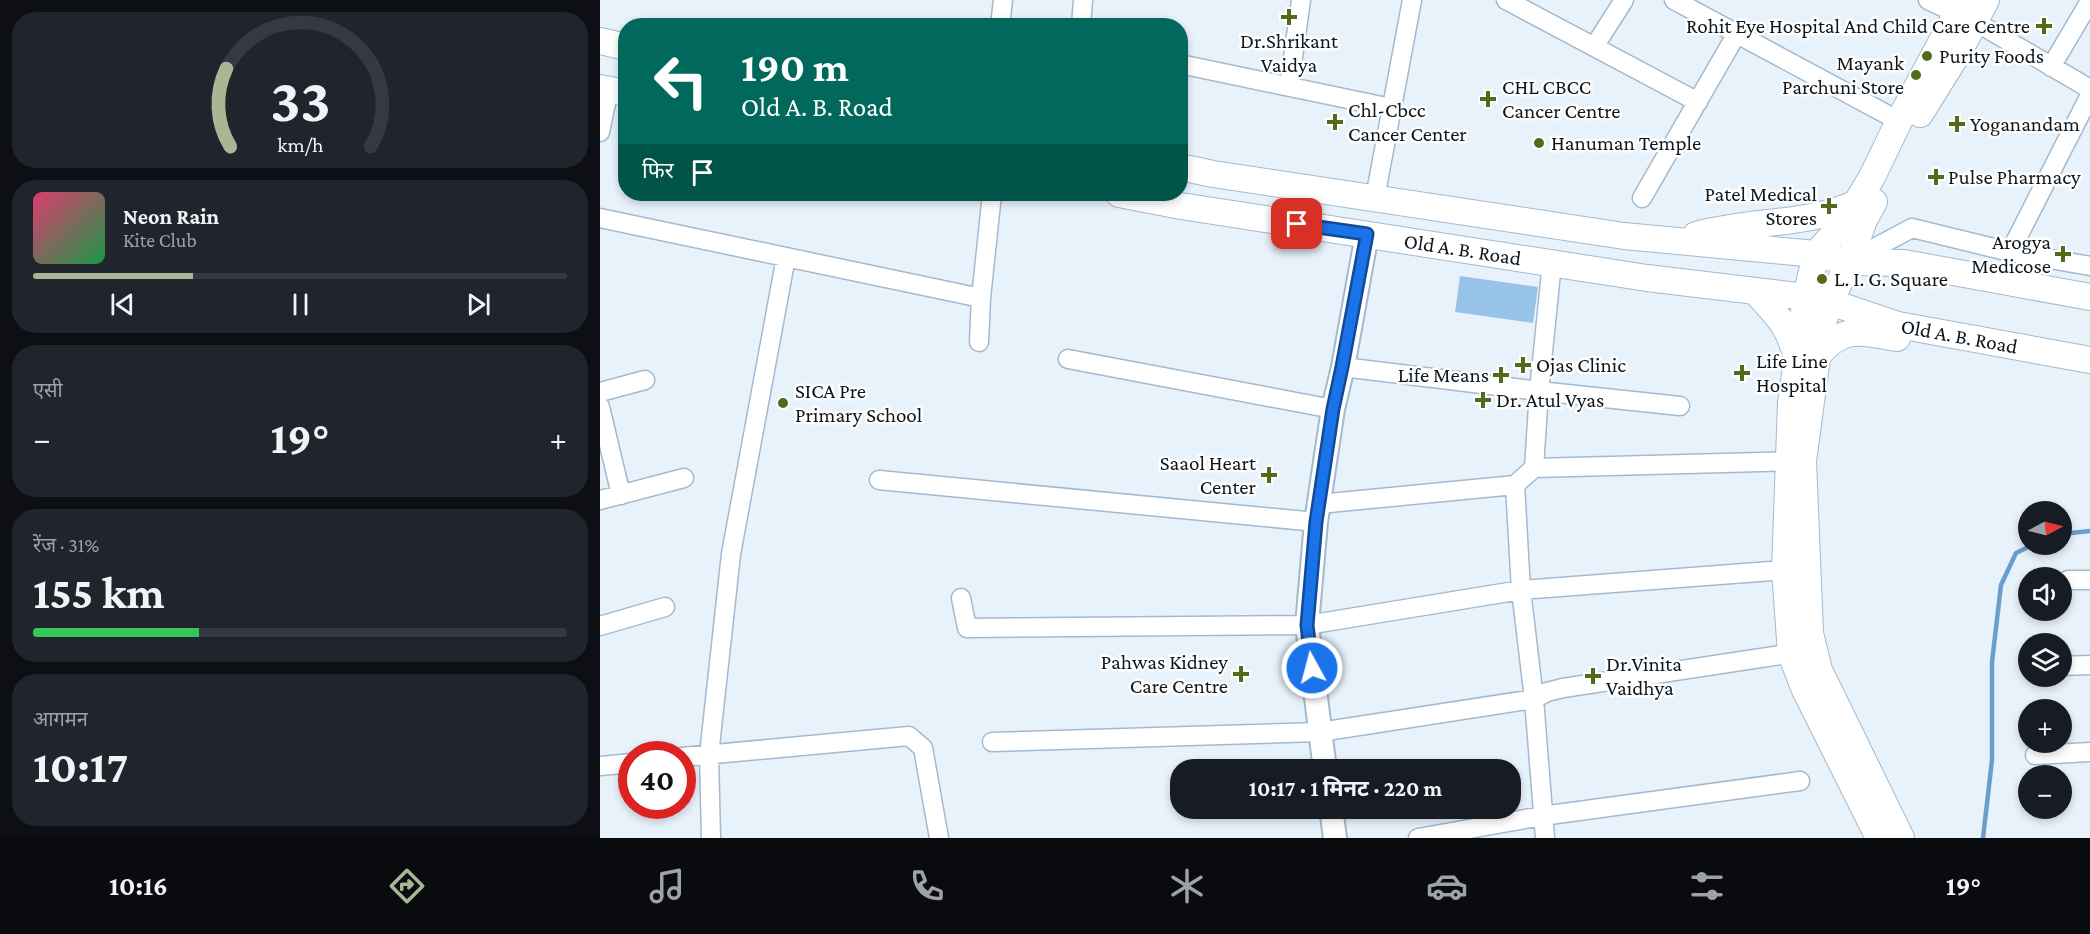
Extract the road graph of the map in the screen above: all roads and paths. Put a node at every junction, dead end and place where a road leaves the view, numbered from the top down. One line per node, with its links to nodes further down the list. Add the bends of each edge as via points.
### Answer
1 (1004, 0): 11 (street)
2 (1083, 0): 12 (street)
3 (1301, 0): 19 (street)
4 (1412, 0): 24 (street)
5 (1506, 0): 16 (street)
6 (1624, 0): 16 (street)
7 (1674, 0): 13 (street)
8 (1928, 0): 10 (street)
9 (2090, 1): 18 (street)
10 (1970, 9): 18 (street); 25 (main road); 39 (main road, via 1961,48 1912,127 1864,220)
11 (1001, 18)
12 (1082, 18)
13 (1736, 35): 23 (street); 25 (street)
14 (600, 41): 15 (main road)
15 (618, 45)
16 (1594, 47): 23 (street)
17 (1188, 66): 19 (street)
18 (2051, 67): 20 (street)
19 (1289, 86): 24 (street)
20 (2090, 88)
21 (611, 90): 26 (street)
22 (2090, 95): 36 (street)
23 (1698, 102): 29 (street)
24 (1391, 108): 28 (street)
25 (1899, 121): 32 (main road)
26 (600, 132)
27 (1188, 169): 28 (main road, Old A. B. Road)
28 (1375, 198): 35 (main road, Old A. B. Road)
29 (1642, 198)
30 (991, 201): 45 (street)
31 (1155, 201): 34 (main road, Old A. B. Road)
32 (1857, 202): 35 (main road, via 1816,217 1717,229); 37 (main road)
33 (600, 218): 38 (street)
34 (1367, 234): 40 (main road, Old A. B. Road); 52 (street)
35 (1676, 241): 37 (main road, Old A. B. Road)
36 (2010, 252): 39 (street, via 1912,228); 41 (street)
37 (1816, 254): 39 (main road); 43 (main road)
38 (786, 257): 45 (street); 83 (street, via 731,554)
39 (1849, 262): 44 (main road, via 1904,263); 46 (main road)
40 (1552, 263): 42 (main road, Old A. B. Road); 55 (street)
41 (2090, 266)
42 (1755, 291): 43 (main road, Old A. B. Road); 49 (main road)
43 (1806, 297): 46 (main road); 49 (main road)
44 (2090, 297)
45 (981, 298): 48 (street)
46 (1830, 302): 47 (main road, Old A. B. Road); 49 (main road)
47 (1931, 338): 49 (main road, via 1850,332); 51 (main road, Old A. B. Road); 53 (street)
48 (978, 342)
49 (1807, 357): 60 (main road, via 1791,403)
50 (1068, 359): 59 (street)
51 (2090, 360)
52 (1342, 367): 55 (street); 59 (street)
53 (2090, 370)
54 (645, 380): 56 (street)
55 (1539, 391): 57 (street); 61 (street)
56 (600, 392)
57 (1680, 406)
58 (600, 407): 65 (street)
59 (1333, 409): 67 (street)
60 (1796, 461): 61 (street); 68 (main road); 76 (main road, via 1810,622)
61 (1534, 468): 64 (street)
62 (684, 478): 65 (street)
63 (879, 480): 67 (street)
64 (1515, 485): 67 (street); 71 (street)
65 (621, 495): 66 (street)
66 (600, 500)
67 (1317, 513): 74 (street)
68 (1785, 570): 71 (street); 76 (main road)
69 (2072, 580): 70 (street)
70 (2090, 580)
71 (1521, 590): 74 (street); 79 (street)
72 (961, 598): 74 (street, via 967,628)
73 (665, 607): 75 (street)
74 (1307, 625): 80 (street)
75 (600, 626)
76 (1803, 652): 79 (street, via 1563,688); 97 (main road, via 1805,690); 98 (main road, via 1820,670)
77 (2090, 665): 78 (street)
78 (2072, 666)
79 (1534, 699): 80 (street); 90 (street)
80 (1320, 732): 81 (street); 86 (street)
81 (992, 742)
82 (2090, 752): 84 (street)
83 (709, 755): 85 (street); 92 (street); 93 (street, via 909,736 923,748)
84 (2035, 755)
85 (696, 756)
86 (1324, 759)
87 (618, 764): 88 (street)
88 (600, 766)
89 (1800, 780): 90 (street)
90 (1542, 816): 95 (street); 96 (street)
91 (1332, 819): 94 (street)
92 (711, 838)
93 (939, 838)
94 (1335, 838)
95 (1418, 838)
96 (1545, 838)
97 (1879, 838)
98 (1901, 838)

